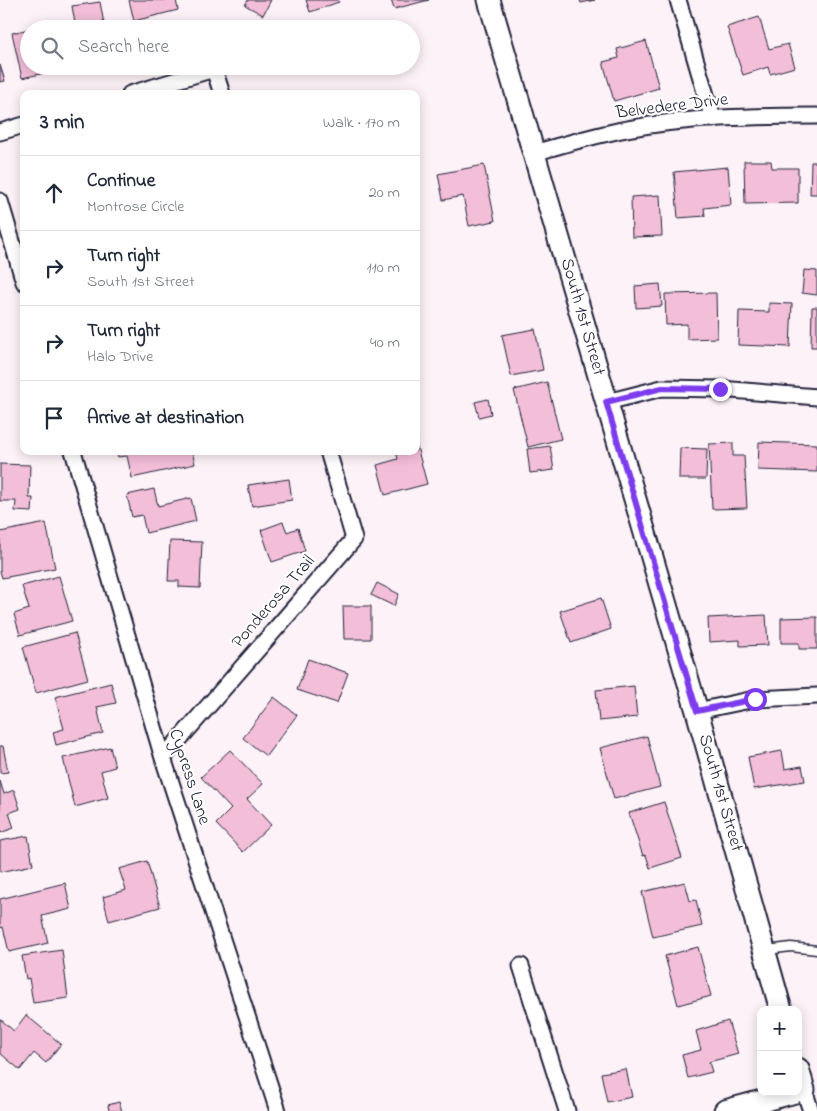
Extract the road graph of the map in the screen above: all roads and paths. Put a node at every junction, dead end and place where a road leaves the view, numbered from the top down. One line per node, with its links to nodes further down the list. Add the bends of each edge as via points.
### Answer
1 (489, 0): 11 (street, South 1st Street)
2 (678, 0): 8 (street)
3 (194, 75): 5 (street)
4 (216, 75): 6 (street)
5 (143, 90)
6 (221, 90)
7 (817, 116): 8 (street, Belvedere Drive)
8 (713, 119): 11 (street, Belvedere Drive, via 627,129)
9 (20, 126): 10 (street)
10 (0, 132)
11 (534, 154): 15 (street, South 1st Street)
12 (0, 201): 13 (street)
13 (20, 268)
14 (817, 397): 15 (street, via 662,388)
15 (606, 402): 19 (street, South 1st Street)
16 (74, 455): 20 (street, Cypress Lane)
17 (329, 455): 20 (street, Ponderosa Trail, via 354,539)
18 (817, 696): 19 (street, via 755,699)
19 (697, 711): 22 (street, South 1st Street)
20 (163, 758): 26 (street, Cypress Lane)
21 (817, 950): 22 (lane, via 791,947)
22 (764, 951): 24 (street, South 1st Street)
23 (521, 966): 27 (street)
24 (780, 1006)
25 (804, 1090): 28 (street); 29 (street)
26 (278, 1111)
27 (567, 1111)
28 (725, 1111)
29 (811, 1111)

